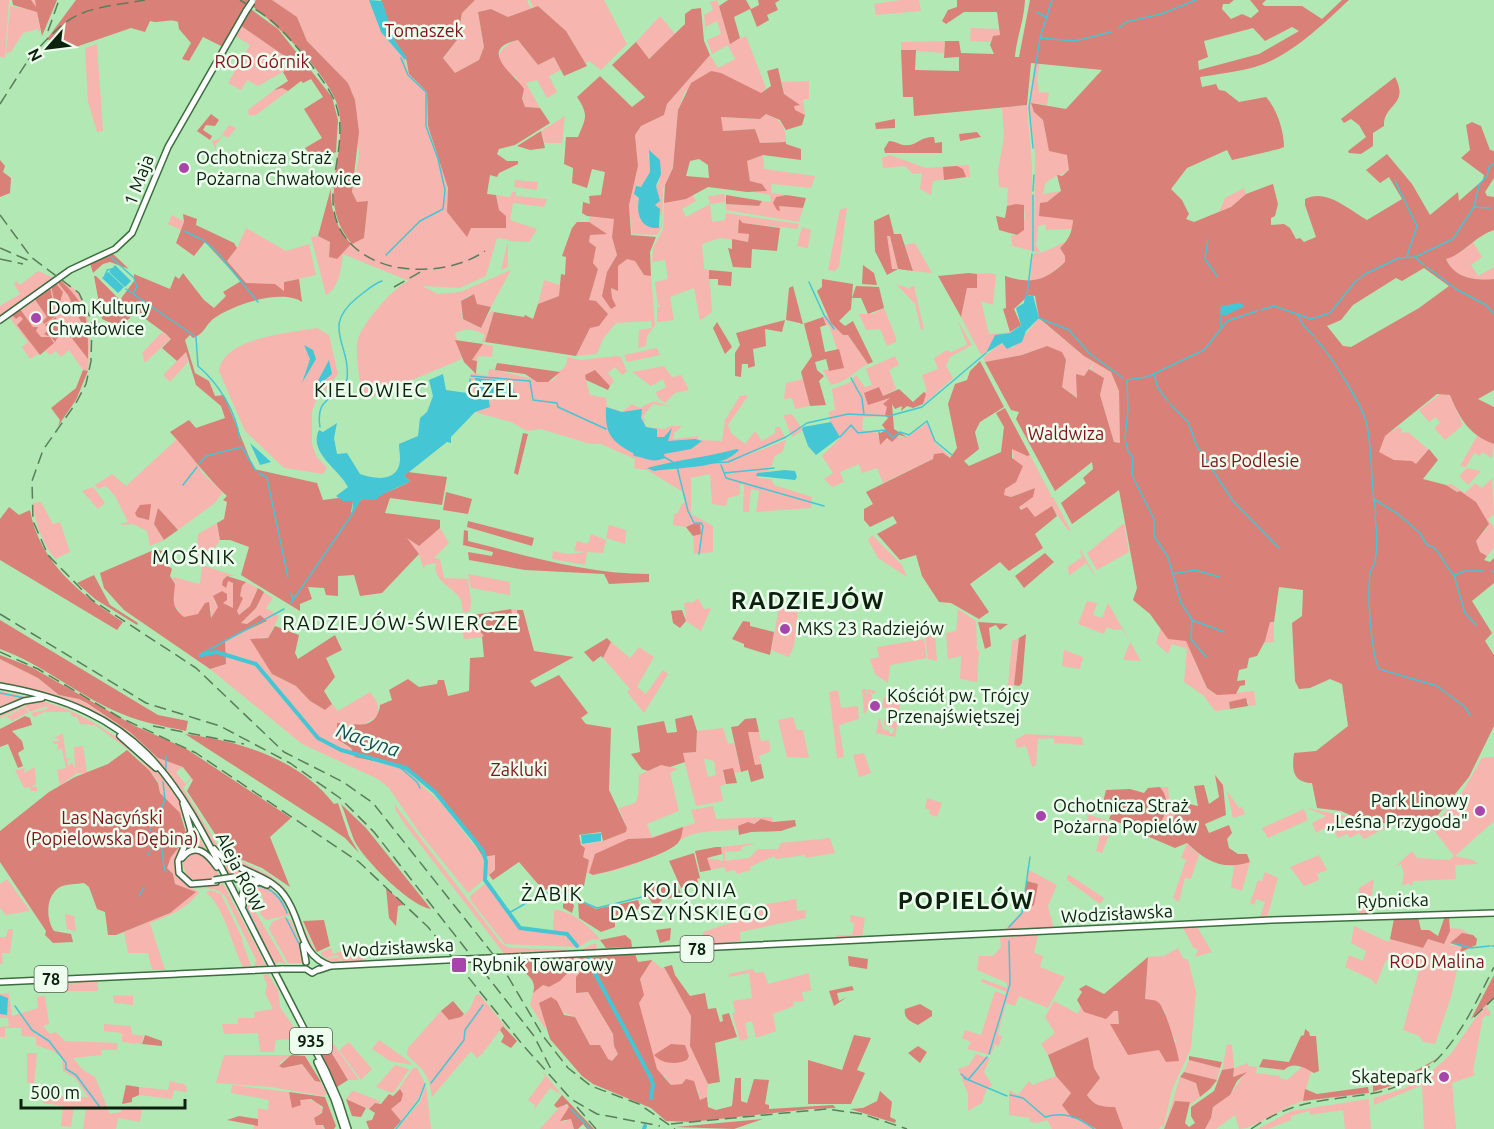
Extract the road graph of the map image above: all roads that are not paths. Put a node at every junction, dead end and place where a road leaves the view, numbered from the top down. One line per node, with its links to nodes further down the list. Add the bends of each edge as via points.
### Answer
1 (253, 1): 2 (main road, 1 Maja, bridge, via 169,145 132,233 115,249 70,270)
2 (0, 320)
3 (0, 688): 4 (main road, Aleja ROW / 935); 5 (main road, Aleja ROW / 935, via 37,693)
4 (42, 698): 5 (main road, Aleja ROW / 935); 6 (main road)
5 (72, 707): 7 (main road, Aleja ROW / 935, via 135,748); 8 (main road, Aleja ROW / 935, via 120,731 157,764 184,798)
6 (0, 711)
7 (183, 803): 9 (main road, Aleja ROW / 935); 11 (main road, via 191,831 178,861 179,873 191,884)
8 (206, 838): 10 (main road, via 227,861); 13 (main road, Aleja ROW / 935)
9 (217, 867): 11 (main road, via 200,850 190,851 181,860 180,868 187,879); 21 (main road, Aleja ROW / 935, via 325,1078)
10 (261, 880): 11 (main road, bridge); 13 (main road, via 244,891); 17 (main road, via 277,887 288,901); 18 (main road, via 286,903 307,957)
11 (215, 881)
12 (1494, 913): 14 (main road, Rybnicka / 78)
13 (245, 915): 21 (main road, Aleja ROW / 935, via 329,1078)
14 (1293, 920): 16 (main road, Wodzisławska / 78)
15 (600, 948): 16 (main road)
16 (606, 952): 19 (main road, Wodzisławska / 78, bridge)
17 (313, 959): 18 (main road, 78); 19 (main road, 78)
18 (306, 965): 19 (main road, 78, via 312,973); 20 (main road, 78, bridge)
19 (319, 967)
20 (0, 982)
21 (346, 1129)

